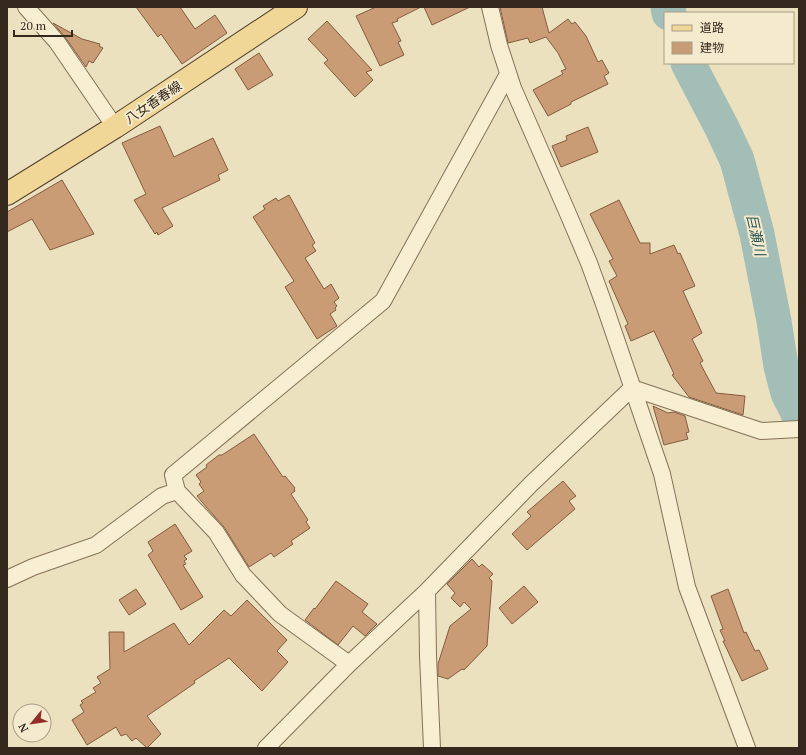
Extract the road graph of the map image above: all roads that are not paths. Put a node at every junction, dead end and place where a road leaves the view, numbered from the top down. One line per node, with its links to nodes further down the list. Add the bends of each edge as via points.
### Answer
1 (26, 7): 5 (street, via 57,42)
2 (296, 7): 5 (main road, 八女香春線)
3 (490, 7): 4 (street)
4 (508, 74): 7 (street, via 589,263); 9 (street, via 383,301 173,474)
5 (115, 127): 6 (main road, 八女香春線)
6 (7, 194)
7 (632, 388): 8 (street, via 761,431); 11 (street, via 530,484); 15 (street, via 662,474 687,587)
8 (799, 429)
9 (177, 491): 10 (street, via 162,496 96,545 32,567); 12 (street, via 216,532 243,574 280,614)
10 (7, 579)
11 (427, 591): 12 (street); 14 (street)
12 (350, 664): 13 (street)
13 (266, 748)
14 (432, 748)
15 (747, 748)

